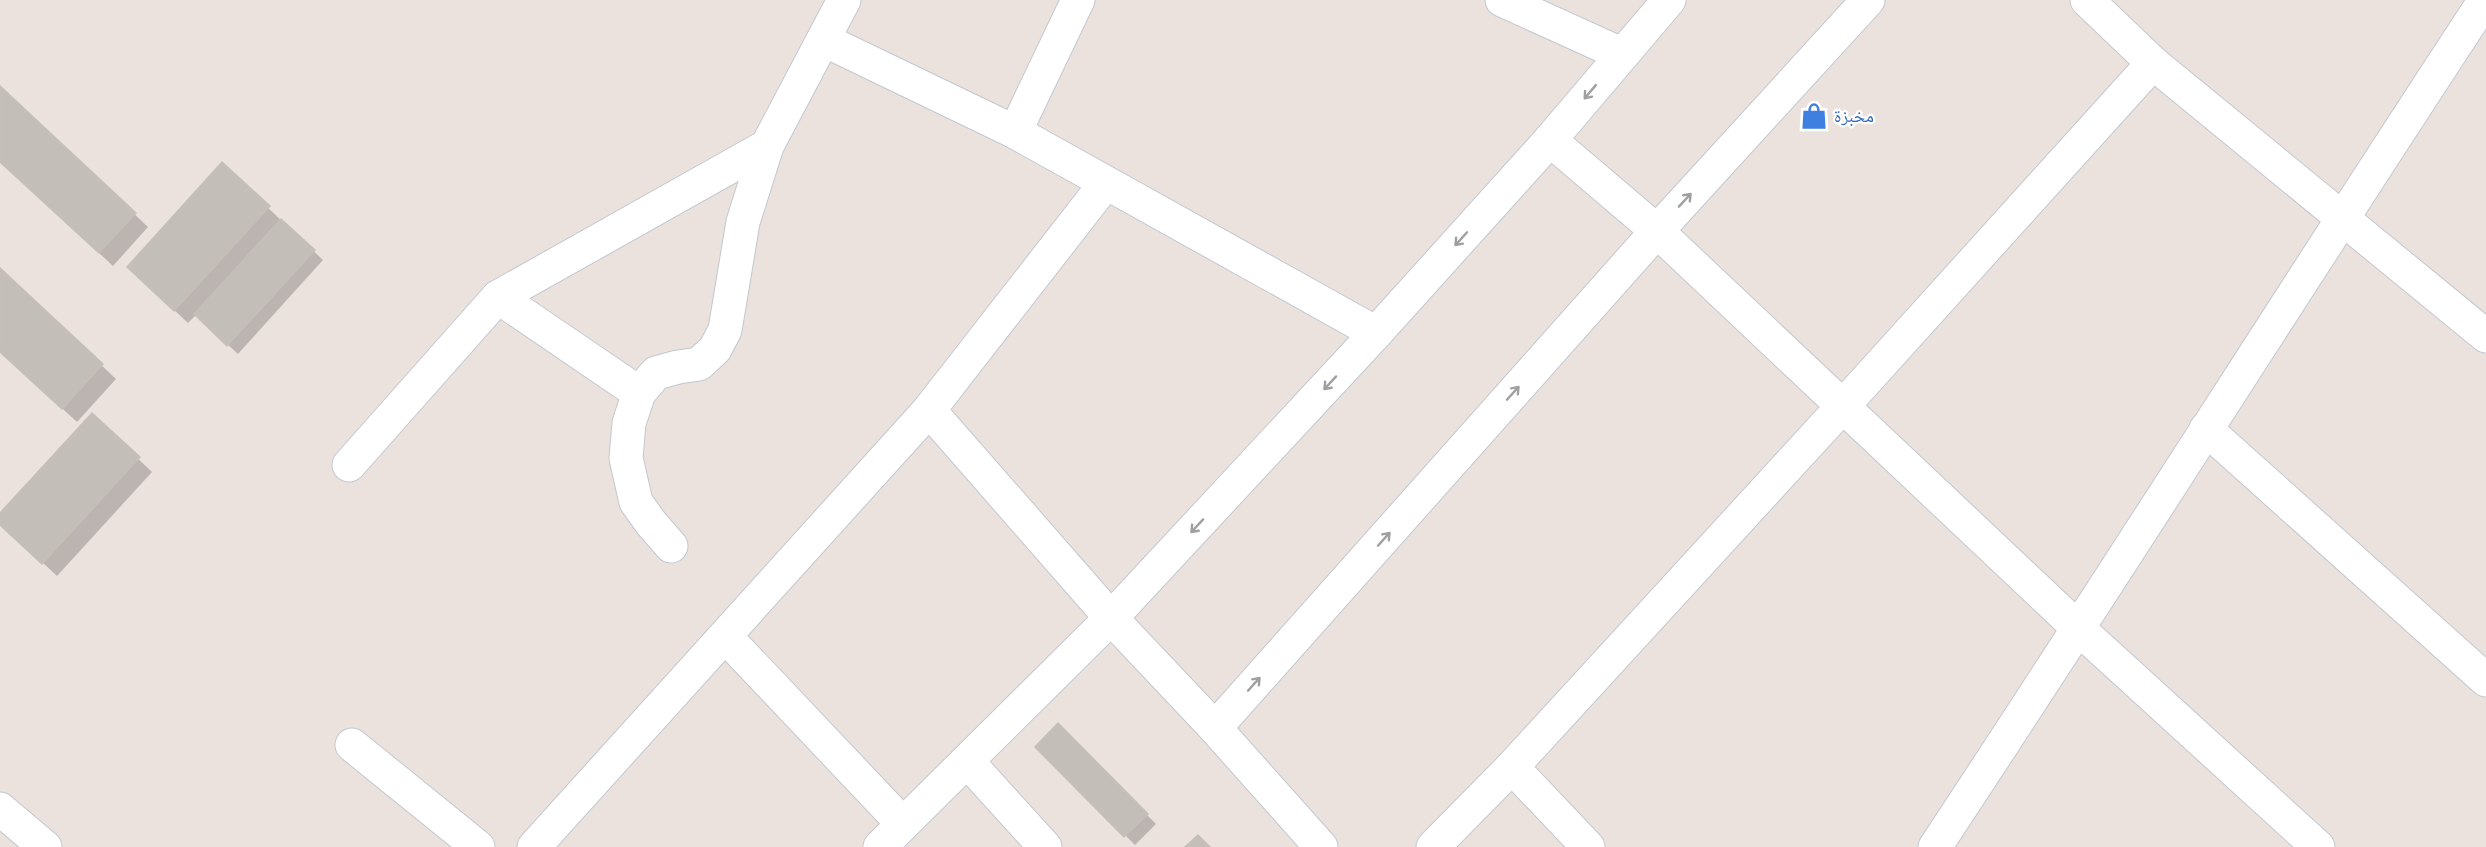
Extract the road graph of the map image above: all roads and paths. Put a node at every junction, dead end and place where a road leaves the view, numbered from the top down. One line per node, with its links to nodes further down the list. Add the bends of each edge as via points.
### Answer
1 (844, 0): 8 (street)
2 (1078, 0): 11 (street)
3 (1502, 0): 9 (street)
4 (1669, 0): 9 (street)
5 (1868, 0): 16 (street, one-way to 5)
6 (2087, 0): 10 (street)
7 (2485, 0): 15 (street)
8 (825, 40): 11 (street); 13 (street)
9 (1622, 54): 12 (street, one-way to 12)
10 (2153, 63): 15 (street); 21 (street)
11 (1015, 132): 14 (street)
12 (1550, 140): 16 (street); 18 (street, one-way to 18)
13 (767, 147): 17 (street); 20 (street, via 743,222 725,330 715,349 699,364 656,373)
14 (1105, 184): 18 (street); 22 (street)
15 (2343, 217): 19 (street); 23 (street)
16 (1657, 231): 21 (street); 30 (street, one-way to 16)
17 (498, 297): 20 (street); 24 (street)
18 (1376, 333): 26 (street, one-way to 26)
19 (2486, 336)
20 (639, 393): 25 (street, via 629,423 626,458 636,501)
21 (1843, 406): 27 (street); 33 (street)
22 (929, 410): 26 (street); 28 (street)
23 (2206, 429): 27 (street); 29 (street)
24 (349, 465)
25 (671, 546)
26 (1111, 618): 30 (street); 32 (street)
27 (2079, 629): 44 (street); 45 (street)
28 (724, 636): 35 (street); 38 (street)
29 (2486, 680)
30 (1215, 728): 41 (street)
31 (352, 745): 37 (street)
32 (967, 761): 35 (street); 40 (street)
33 (1512, 767): 42 (street); 43 (street)
34 (0, 808): 36 (street)
35 (903, 824): 39 (street)
36 (45, 847)
37 (478, 847)
38 (534, 847)
39 (880, 847)
40 (1045, 847)
41 (1321, 847)
42 (1433, 847)
43 (1588, 847)
44 (1935, 847)
45 (2318, 847)

